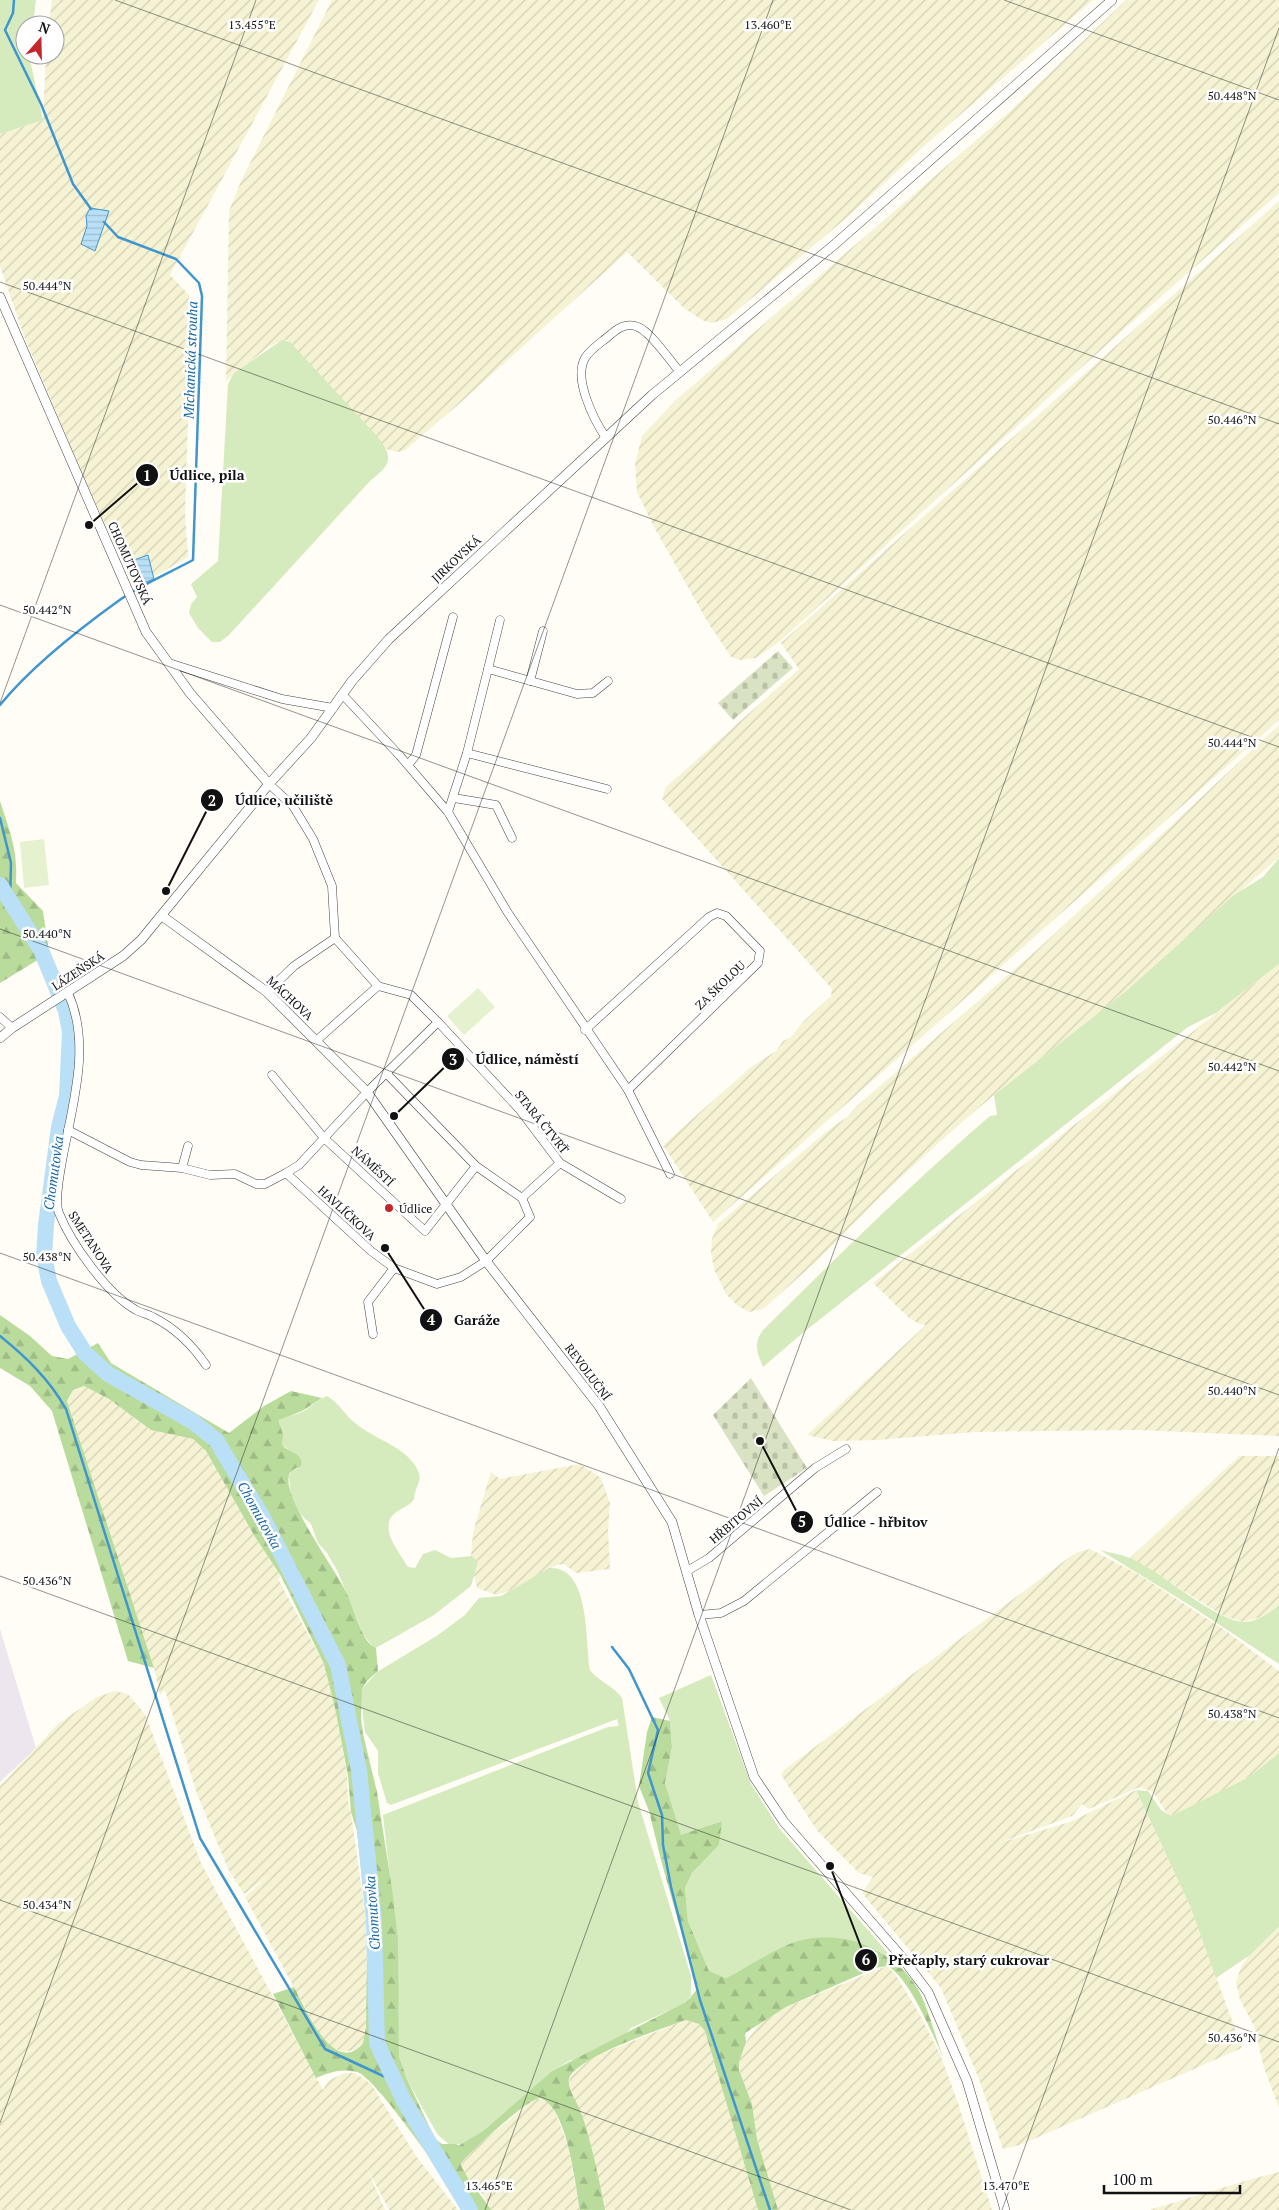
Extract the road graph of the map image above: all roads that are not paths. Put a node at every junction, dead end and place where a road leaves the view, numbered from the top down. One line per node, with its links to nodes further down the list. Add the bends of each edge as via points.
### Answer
1 (1112, 0): 3 (street, JIRKOVSKÁ, via 834,245)
2 (0, 297): 8 (street, CHOMUTOVSKÁ, via 146,632)
3 (680, 372): 4 (street, JIRKOVSKÁ); 4 (street, via 644,330 636,326 621,327 590,352 582,365 581,378 590,408)
4 (606, 438): 12 (street, JIRKOVSKÁ, via 389,639)
5 (453, 617): 15 (street, via 416,755)
6 (500, 620): 9 (street)
7 (543, 631): 10 (street)
8 (169, 663): 13 (street, via 282,699); 16 (street, CHOMUTOVSKÁ, via 190,693)
9 (488, 669): 10 (street); 14 (street)
10 (530, 681): 11 (street, via 578,694 593,693)
11 (608, 681)
12 (342, 694): 13 (street, JIRKOVSKÁ); 15 (street)
13 (333, 708): 16 (street, JIRKOVSKÁ)
14 (467, 753): 17 (street); 18 (street)
15 (408, 765): 19 (street)
16 (269, 784): 21 (street, JIRKOVSKÁ); 22 (street, via 293,806 312,839 332,886)
17 (608, 789)
18 (454, 798): 19 (street); 20 (street, via 496,805)
19 (448, 812): 29 (street, via 508,913)
20 (512, 838)
21 (162, 916): 24 (street, MÁCHOVA); 25 (street, LÁZEŇSKÁ, via 123,956)
22 (335, 938): 23 (street); 24 (street, via 294,966)
23 (378, 986): 27 (street, STARÁ ČTVRŤ, via 411,995); 31 (street)
24 (267, 992): 31 (street, MÁCHOVA)
25 (66, 994): 28 (street, LÁZEŇSKÁ); 36 (street, SMETANOVA, via 75,1010 79,1038 78,1068)
26 (0, 1017): 28 (street)
27 (438, 1022): 32 (street); 39 (street, STARÁ ČTVRŤ, via 520,1110)
28 (12, 1028): 30 (street, LÁZEŇSKÁ)
29 (585, 1030): 34 (street); 34 (street, ZA ŠKOLOU, via 709,917 718,913 726,916 760,951 758,963)
30 (0, 1038)
31 (316, 1041): 35 (street, MÁCHOVA)
32 (386, 1073): 35 (street); 40 (street)
33 (272, 1075): 37 (street)
34 (628, 1090): 43 (street)
35 (367, 1092): 37 (street); 46 (street)
36 (68, 1130): 41 (street, via 130,1162); 50 (street, SMETANOVA, via 59,1179 58,1211 75,1241 101,1280 116,1295 136,1310 170,1327 196,1350)
37 (324, 1138): 42 (street, via 299,1165); 46 (street, NÁMĚSTÍ, via 425,1231)
38 (188, 1146): 41 (street)
39 (560, 1162): 44 (street); 45 (street, STARÁ ČTVRŤ)
40 (476, 1166): 44 (street); 46 (street, NÁMĚSTÍ)
41 (182, 1168): 42 (street, via 210,1175 235,1174 256,1184 265,1184)
42 (286, 1173): 48 (street, HAVLÍČKOVA)
43 (670, 1174)
44 (522, 1198): 47 (street, HAVLÍČKOVA, via 530,1217)
45 (621, 1199)
46 (445, 1203): 47 (street, REVOLUČNÍ)
47 (486, 1261): 48 (street, HAVLÍČKOVA, via 461,1277 437,1284); 53 (street, REVOLUČNÍ, via 599,1406 672,1522)
48 (394, 1268): 49 (street, via 368,1302)
49 (373, 1334)
50 (206, 1365)
51 (846, 1449): 53 (street, HŘBITOVNÍ, via 815,1468 709,1558)
52 (877, 1492): 54 (street, via 744,1601 721,1613)
53 (687, 1571): 54 (street, REVOLUČNÍ)
54 (699, 1615): 55 (street, REVOLUČNÍ, via 754,1777 784,1822 900,1955 928,1992 967,2081)
55 (1006, 2210)

